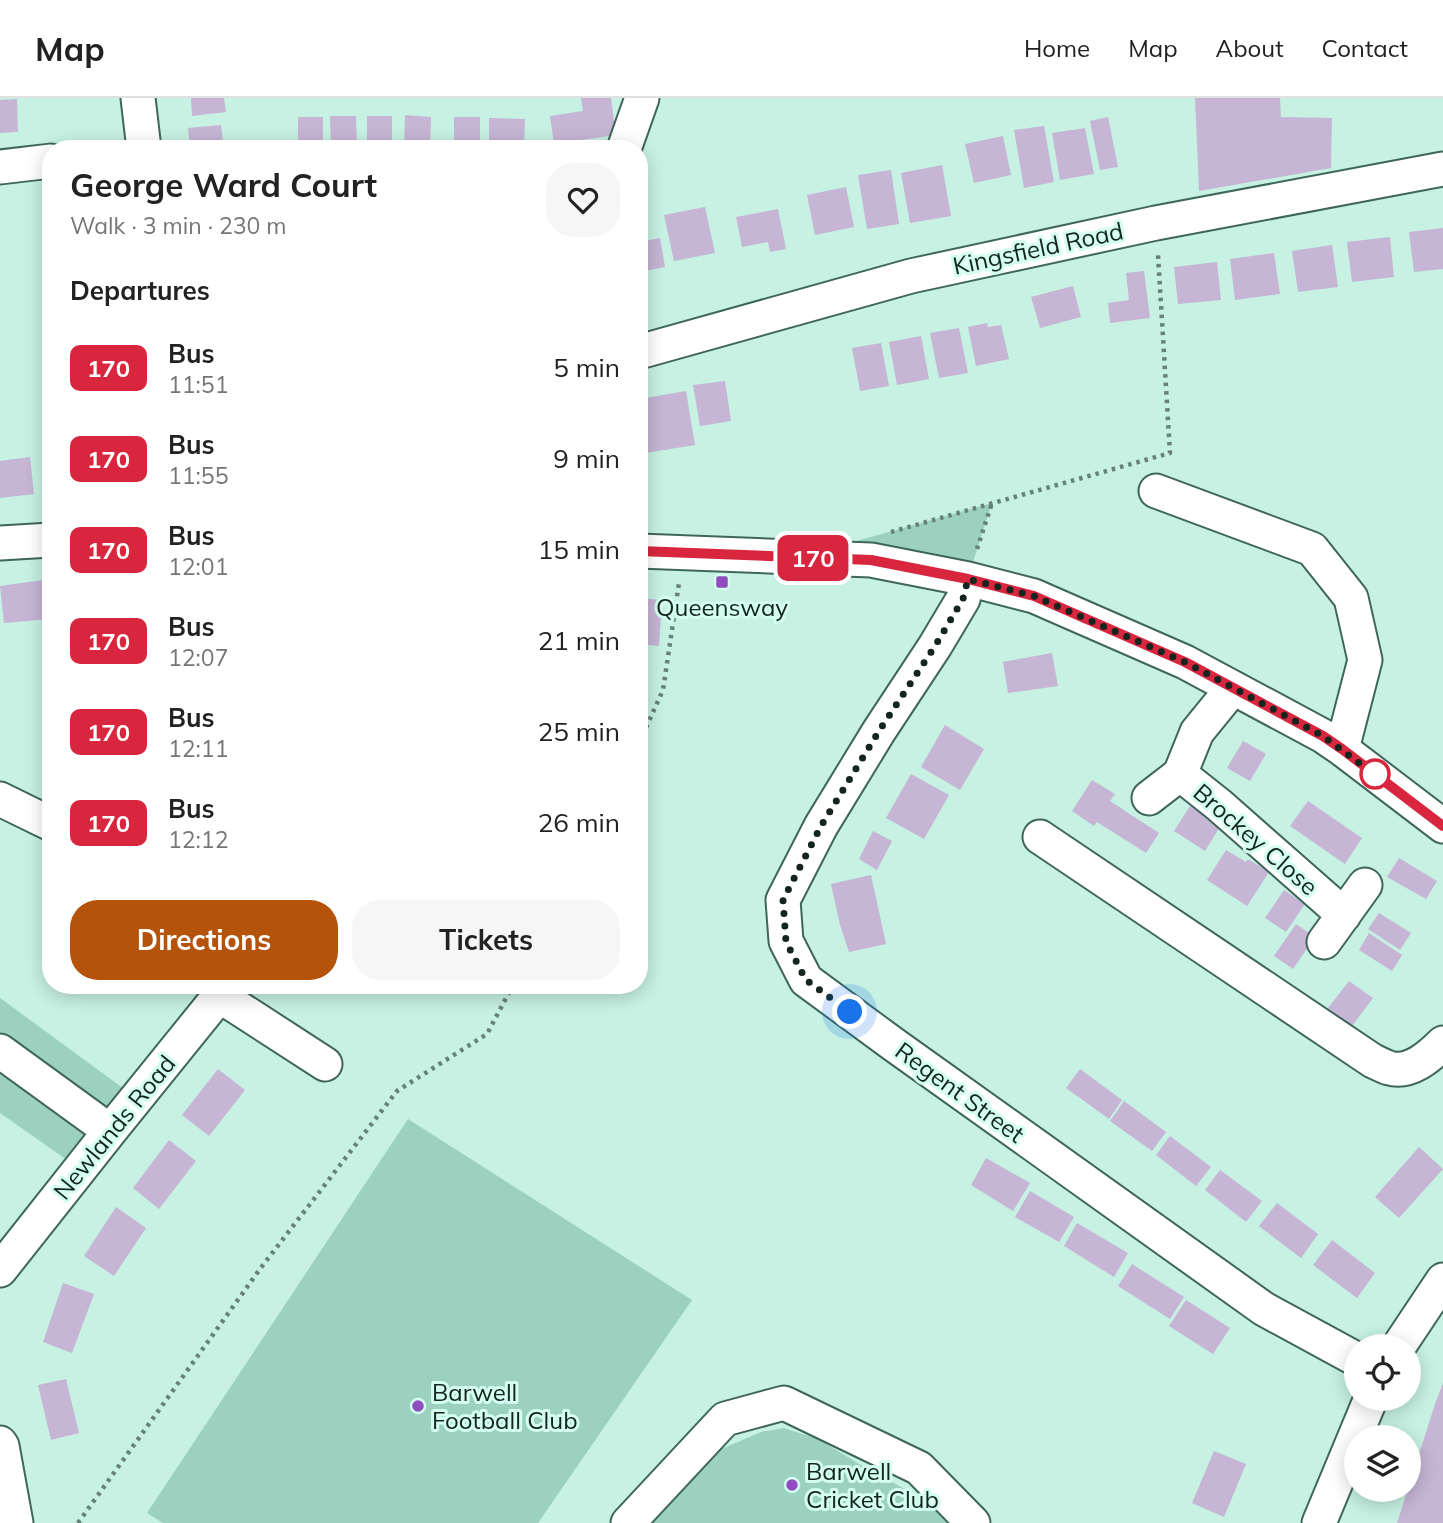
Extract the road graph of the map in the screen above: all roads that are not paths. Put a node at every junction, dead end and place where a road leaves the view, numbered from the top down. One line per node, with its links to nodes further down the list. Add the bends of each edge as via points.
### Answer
1 (138, 98): 3 (street)
2 (642, 98): 4 (street)
3 (143, 140)
4 (627, 140)
5 (42, 162): 6 (street)
6 (0, 167)
7 (1443, 169): 8 (street, Kingsfield Road, via 1156,223 911,276)
8 (648, 349)
9 (1156, 491): 15 (street, via 1312,549 1351,598 1365,660)
10 (42, 541): 11 (street)
11 (0, 543)
12 (648, 551): 13 (street)
13 (972, 564): 14 (street, via 1185,662); 34 (street, Regent Street, via 963,599 821,826 783,900 786,942 806,980 893,1044 1264,1309)
14 (1232, 689): 15 (street); 16 (street, Brockey Close, via 1198,732)
15 (1342, 749): 20 (street)
16 (1180, 774): 17 (street); 23 (street, Brockey Close)
17 (1149, 798)
18 (0, 799): 19 (street)
19 (42, 820)
20 (1443, 826)
21 (1040, 837): 27 (street, via 1373,1061 1407,1068)
22 (1365, 885): 23 (street)
23 (1344, 915): 24 (street)
24 (1324, 942)
25 (221, 994): 30 (street, Newlands Road)
26 (229, 994): 29 (street)
27 (1443, 1043)
28 (0, 1051): 30 (street)
29 (325, 1064)
30 (110, 1131): 31 (street, Newlands Road)
31 (0, 1270)
32 (1443, 1280): 33 (street)
33 (1407, 1334)
34 (1344, 1352)
35 (1366, 1411): 40 (street)
36 (0, 1443): 37 (street)
37 (16, 1523)
38 (628, 1523): 39 (street, via 725,1419 784,1403 919,1468)
39 (973, 1523)
40 (1319, 1523)

